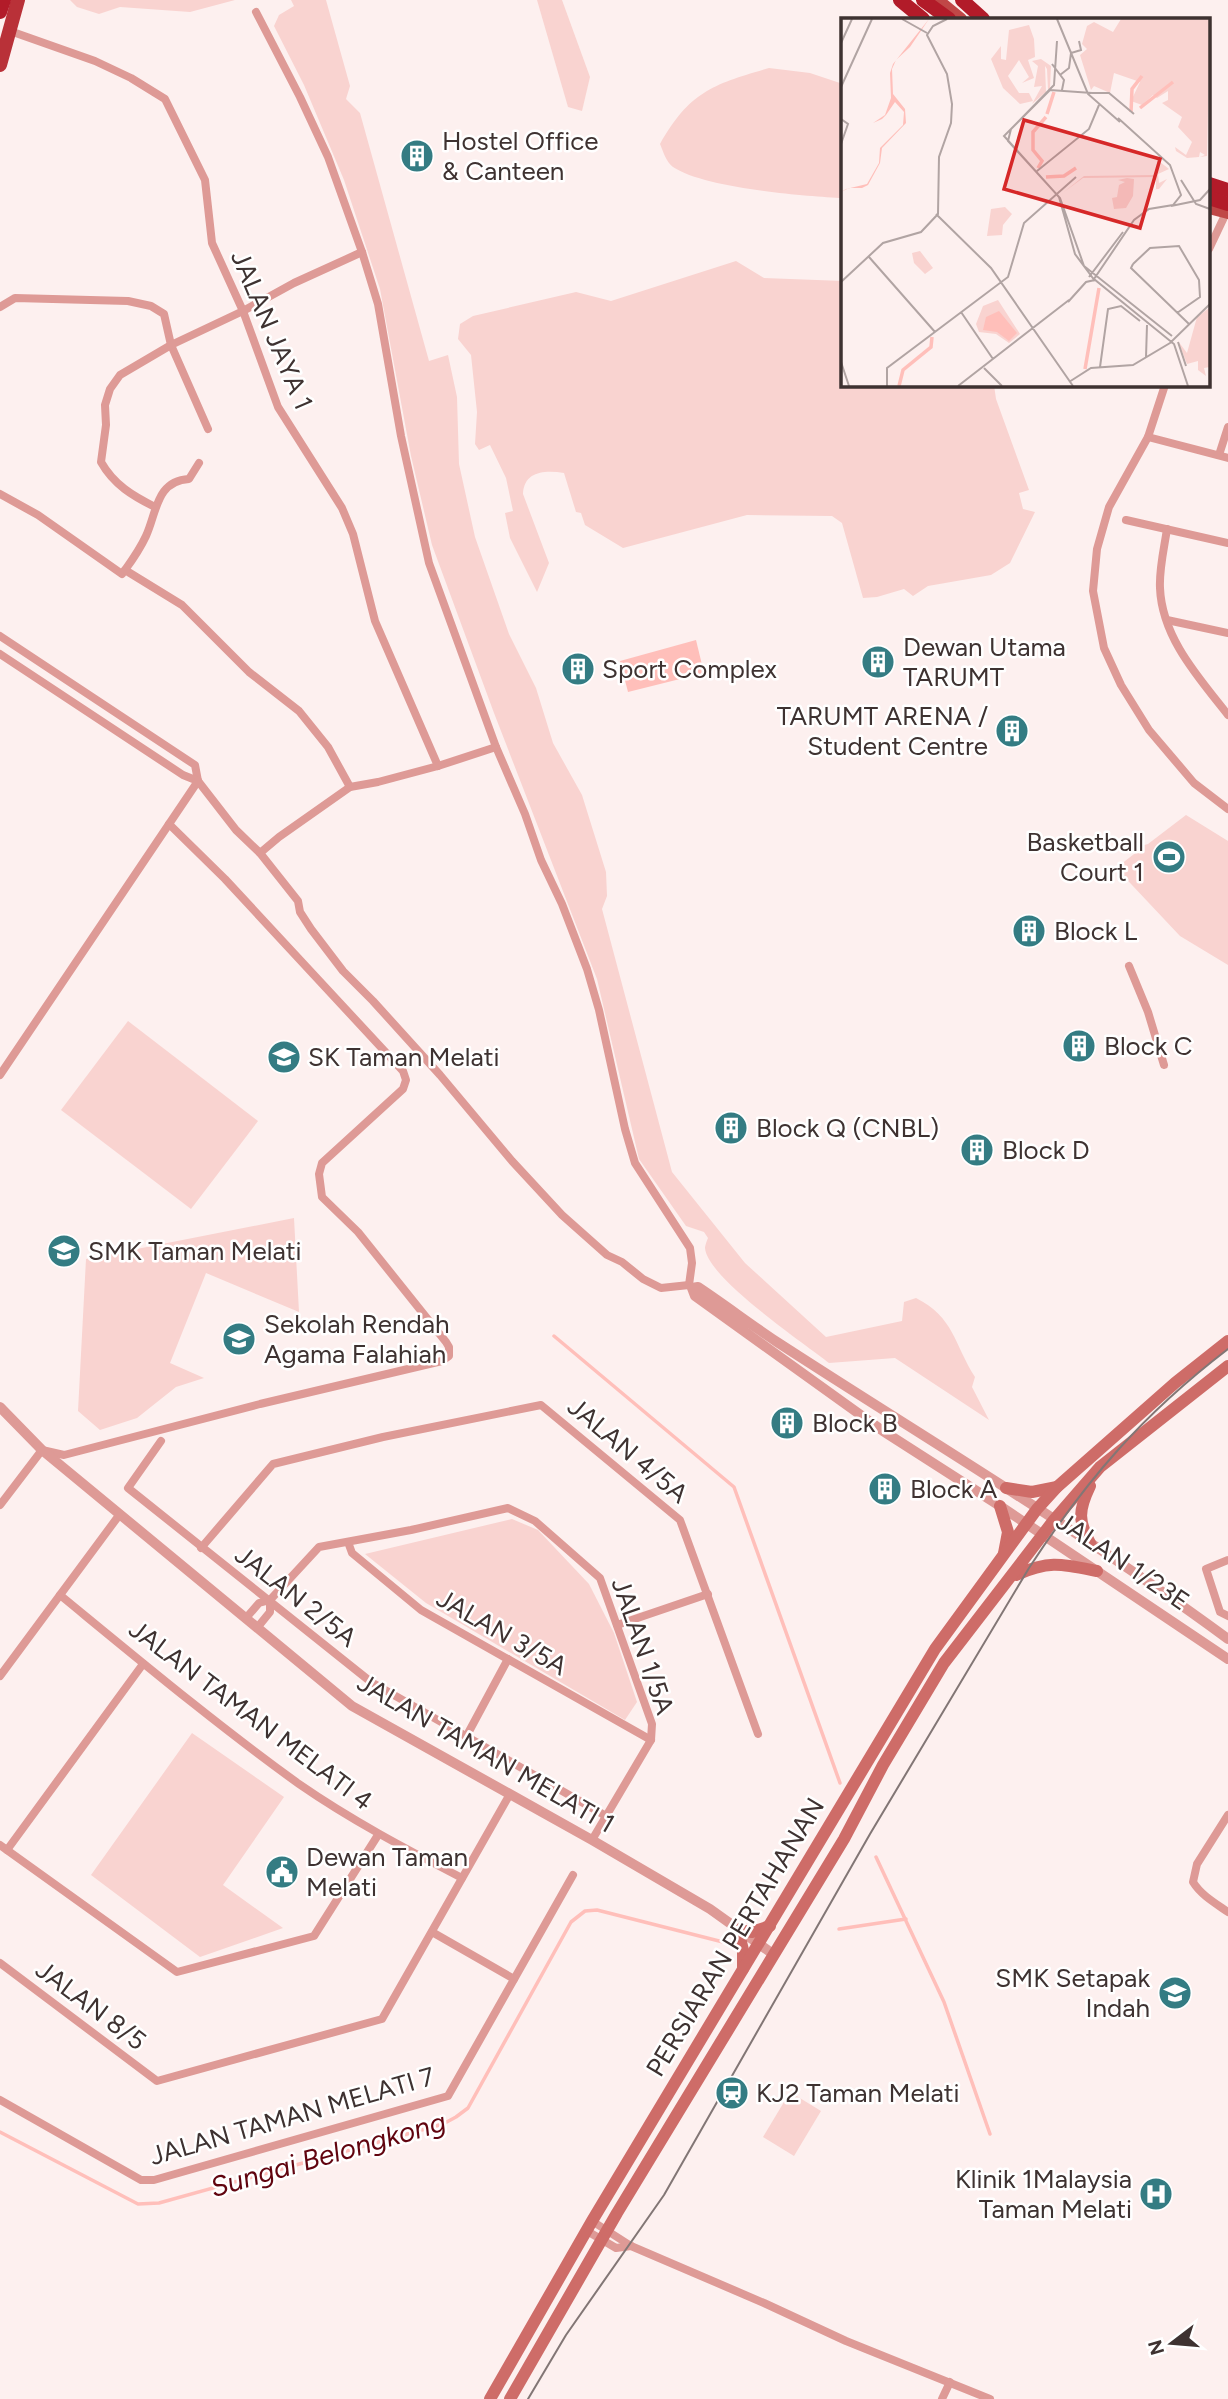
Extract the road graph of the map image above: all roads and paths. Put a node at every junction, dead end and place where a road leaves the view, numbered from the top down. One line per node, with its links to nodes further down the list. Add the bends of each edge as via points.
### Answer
1 (4, 0): 8 (highway)
2 (18, 0): 15 (highway)
3 (894, 0): 10 (main road)
4 (900, 0): 11 (highway)
5 (923, 0): 12 (highway)
6 (938, 0): 13 (main road)
7 (962, 0): 14 (highway)
8 (0, 12)
9 (256, 12): 22 (street, via 328,157)
10 (920, 18)
11 (920, 18)
12 (948, 18)
13 (960, 18)
14 (982, 18)
15 (10, 31): 16 (highway); 24 (street, JALAN JAYA 1, via 95,61 165,99 205,180 212,243)
16 (0, 65)
17 (1210, 182): 18 (highway)
18 (1227, 189)
19 (1210, 199): 20 (highway)
20 (1227, 210): 21 (street)
21 (1210, 243)
22 (362, 252): 24 (street); 43 (street, via 377,304 429,563)
23 (0, 307): 25 (street, via 15,298 128,301 151,306 164,314)
24 (243, 310): 25 (street); 44 (street, JALAN JAYA 1, via 278,407 342,508 375,621)
25 (171, 345): 28 (street); 33 (street, via 120,375 105,405 101,462 128,494)
26 (1164, 387): 29 (street)
27 (1228, 427): 30 (street)
28 (208, 429)
29 (1148, 437): 30 (street); 47 (street, via 1112,501 1097,549 1093,591 1104,648 1149,730 1194,783)
30 (1223, 456)
31 (199, 463): 33 (street, via 189,479 169,485)
32 (0, 495): 37 (street, via 38,514 122,574)
33 (155, 507): 37 (street, via 147,534)
34 (1126, 520): 35 (street)
35 (1167, 529): 36 (street); 38 (street, via 1160,590)
36 (1228, 543)
37 (125, 570): 46 (street, via 182,605 249,672 299,711 328,747)
38 (1167, 620): 39 (street); 42 (street, via 1184,656)
39 (1228, 633)
40 (0, 636): 45 (street, via 195,765)
41 (0, 654): 45 (street)
42 (1228, 715)
43 (496, 747): 44 (street); 53 (street, via 587,969 635,1163 690,1248)
44 (438, 766): 46 (street)
45 (198, 781): 48 (street); 49 (street)
46 (351, 787): 49 (street)
47 (1228, 809)
48 (169, 824): 52 (street); 58 (street, via 403,1071 403,1089 322,1163 319,1186 322,1197 358,1232 446,1342 449,1356 64,1455)
49 (260, 853): 53 (street, via 343,971 562,1215 642,1279 661,1289)
50 (1129, 965): 51 (street)
51 (1164, 1065)
52 (0, 1076)
53 (690, 1287): 61 (street, JALAN 1/23E, via 698,1287); 63 (street, JALAN 1/23E, via 695,1296 883,1431)
54 (1228, 1341): 60 (main road, PERSIARAN PERTAHANAN)
55 (1228, 1366): 59 (main road)
56 (0, 1407): 58 (street, JALAN TAMAN MELATI 1)
57 (161, 1441): 71 (street, JALAN 2/5A, via 128,1488)
58 (43, 1450): 62 (street); 65 (street, JALAN TAMAN MELATI 1)
59 (1100, 1467): 66 (main road, PERSIARAN PERTAHANAN); 70 (main road, via 1080,1511)
60 (1057, 1487): 61 (main road, via 1032,1492); 64 (main road, PERSIARAN PERTAHANAN)
61 (1006, 1488): 64 (street, JALAN 1/23E)
62 (0, 1505)
63 (1000, 1506): 67 (street, JALAN 1/23E); 72 (main road, via 1008,1532)
64 (1037, 1509): 66 (street, JALAN 1/23E); 67 (main road, PERSIARAN PERTAHANAN)
65 (120, 1514): 77 (street); 80 (street, JALAN TAMAN MELATI 1)
66 (1055, 1520): 68 (main road, PERSIARAN PERTAHANAN); 70 (street, JALAN 1/23E)
67 (1027, 1524): 68 (street, JALAN 1/23E); 72 (main road, PERSIARAN PERTAHANAN)
68 (1044, 1535): 74 (street, JALAN 1/23E); 75 (main road, PERSIARAN PERTAHANAN)
69 (348, 1542): 78 (street, JALAN 1/5A, via 319,1547); 81 (street, JALAN 1/5A, via 508,1508 535,1521 600,1578); 84 (street, JALAN 3/5A, via 352,1553 421,1610)
70 (1091, 1545): 83 (street, JALAN 1/23E)
71 (201, 1548): 76 (street, JALAN 4/5A, via 273,1464 541,1405 680,1520); 78 (street, JALAN 2/5A)
72 (1004, 1557): 100 (main road, PERSIARAN PERTAHANAN, via 935,1649)
73 (1228, 1560): 79 (street, via 1206,1569 1220,1612)
74 (1097, 1571): 75 (main road, via 1052,1563); 85 (street, JALAN 1/23E)
75 (1013, 1576): 104 (main road, PERSIARAN PERTAHANAN, via 944,1663)
76 (708, 1594): 81 (street); 88 (street, JALAN 4/5A)
77 (60, 1595): 86 (street, JALAN TAMAN MELATI 4); 87 (street)
78 (270, 1600): 80 (street, JALAN 1/5A, via 259,1603); 82 (street, JALAN 1/5A, via 270,1612); 89 (street, JALAN 2/5A, via 371,1682)
79 (1228, 1616)
80 (246, 1618): 82 (street, JALAN TAMAN MELATI 1)
81 (617, 1625): 90 (street, JALAN 1/5A, via 652,1724)
82 (257, 1628): 91 (street, JALAN TAMAN MELATI 1, via 352,1706)
83 (1228, 1639)
84 (508, 1659): 89 (street); 90 (street, JALAN 3/5A)
85 (1228, 1659)
86 (144, 1664): 94 (street, JALAN TAMAN MELATI 4, via 300,1784); 96 (street)
87 (0, 1676)
88 (758, 1734)
89 (466, 1737): 93 (street, JALAN 2/5A)
90 (651, 1740): 93 (street, JALAN 1/5A)
91 (510, 1794): 95 (street, JALAN TAMAN MELATI 1); 98 (street)
92 (1228, 1815): 99 (street, via 1197,1864 1193,1882)
93 (606, 1816): 95 (street, JALAN 1/5A)
94 (378, 1835): 96 (street, via 314,1936 177,1972); 98 (street, JALAN TAMAN MELATI 4)
95 (592, 1840): 101 (street, JALAN TAMAN MELATI 1)
96 (4, 1847)
97 (573, 1875): 107 (street, JALAN TAMAN MELATI 7)
98 (462, 1878): 102 (street)
99 (1227, 1909)
100 (770, 1926): 101 (main road, via 752,1932); 103 (main road, PERSIARAN PERTAHANAN)
101 (738, 1930): 103 (street, JALAN TAMAN MELATI 1); 106 (main road)
102 (432, 1932): 105 (street, JALAN 8/5, via 382,2019 157,2081); 107 (street)
103 (758, 1945): 104 (street, JALAN TAMAN MELATI 1); 106 (main road, PERSIARAN PERTAHANAN)
104 (773, 1954): 110 (main road, PERSIARAN PERTAHANAN)
105 (0, 1963)
106 (743, 1969): 109 (main road, PERSIARAN PERTAHANAN)
107 (514, 1979): 108 (street, JALAN TAMAN MELATI 7, via 449,2096 154,2180 141,2180)
108 (0, 2100)
109 (589, 2226): 110 (street); 112 (main road, PERSIARAN PERTAHANAN)
110 (604, 2235): 111 (street); 113 (main road, PERSIARAN PERTAHANAN)
111 (950, 2382): 114 (street); 115 (street)
112 (490, 2399)
113 (510, 2399)
114 (942, 2399)
115 (990, 2399)

